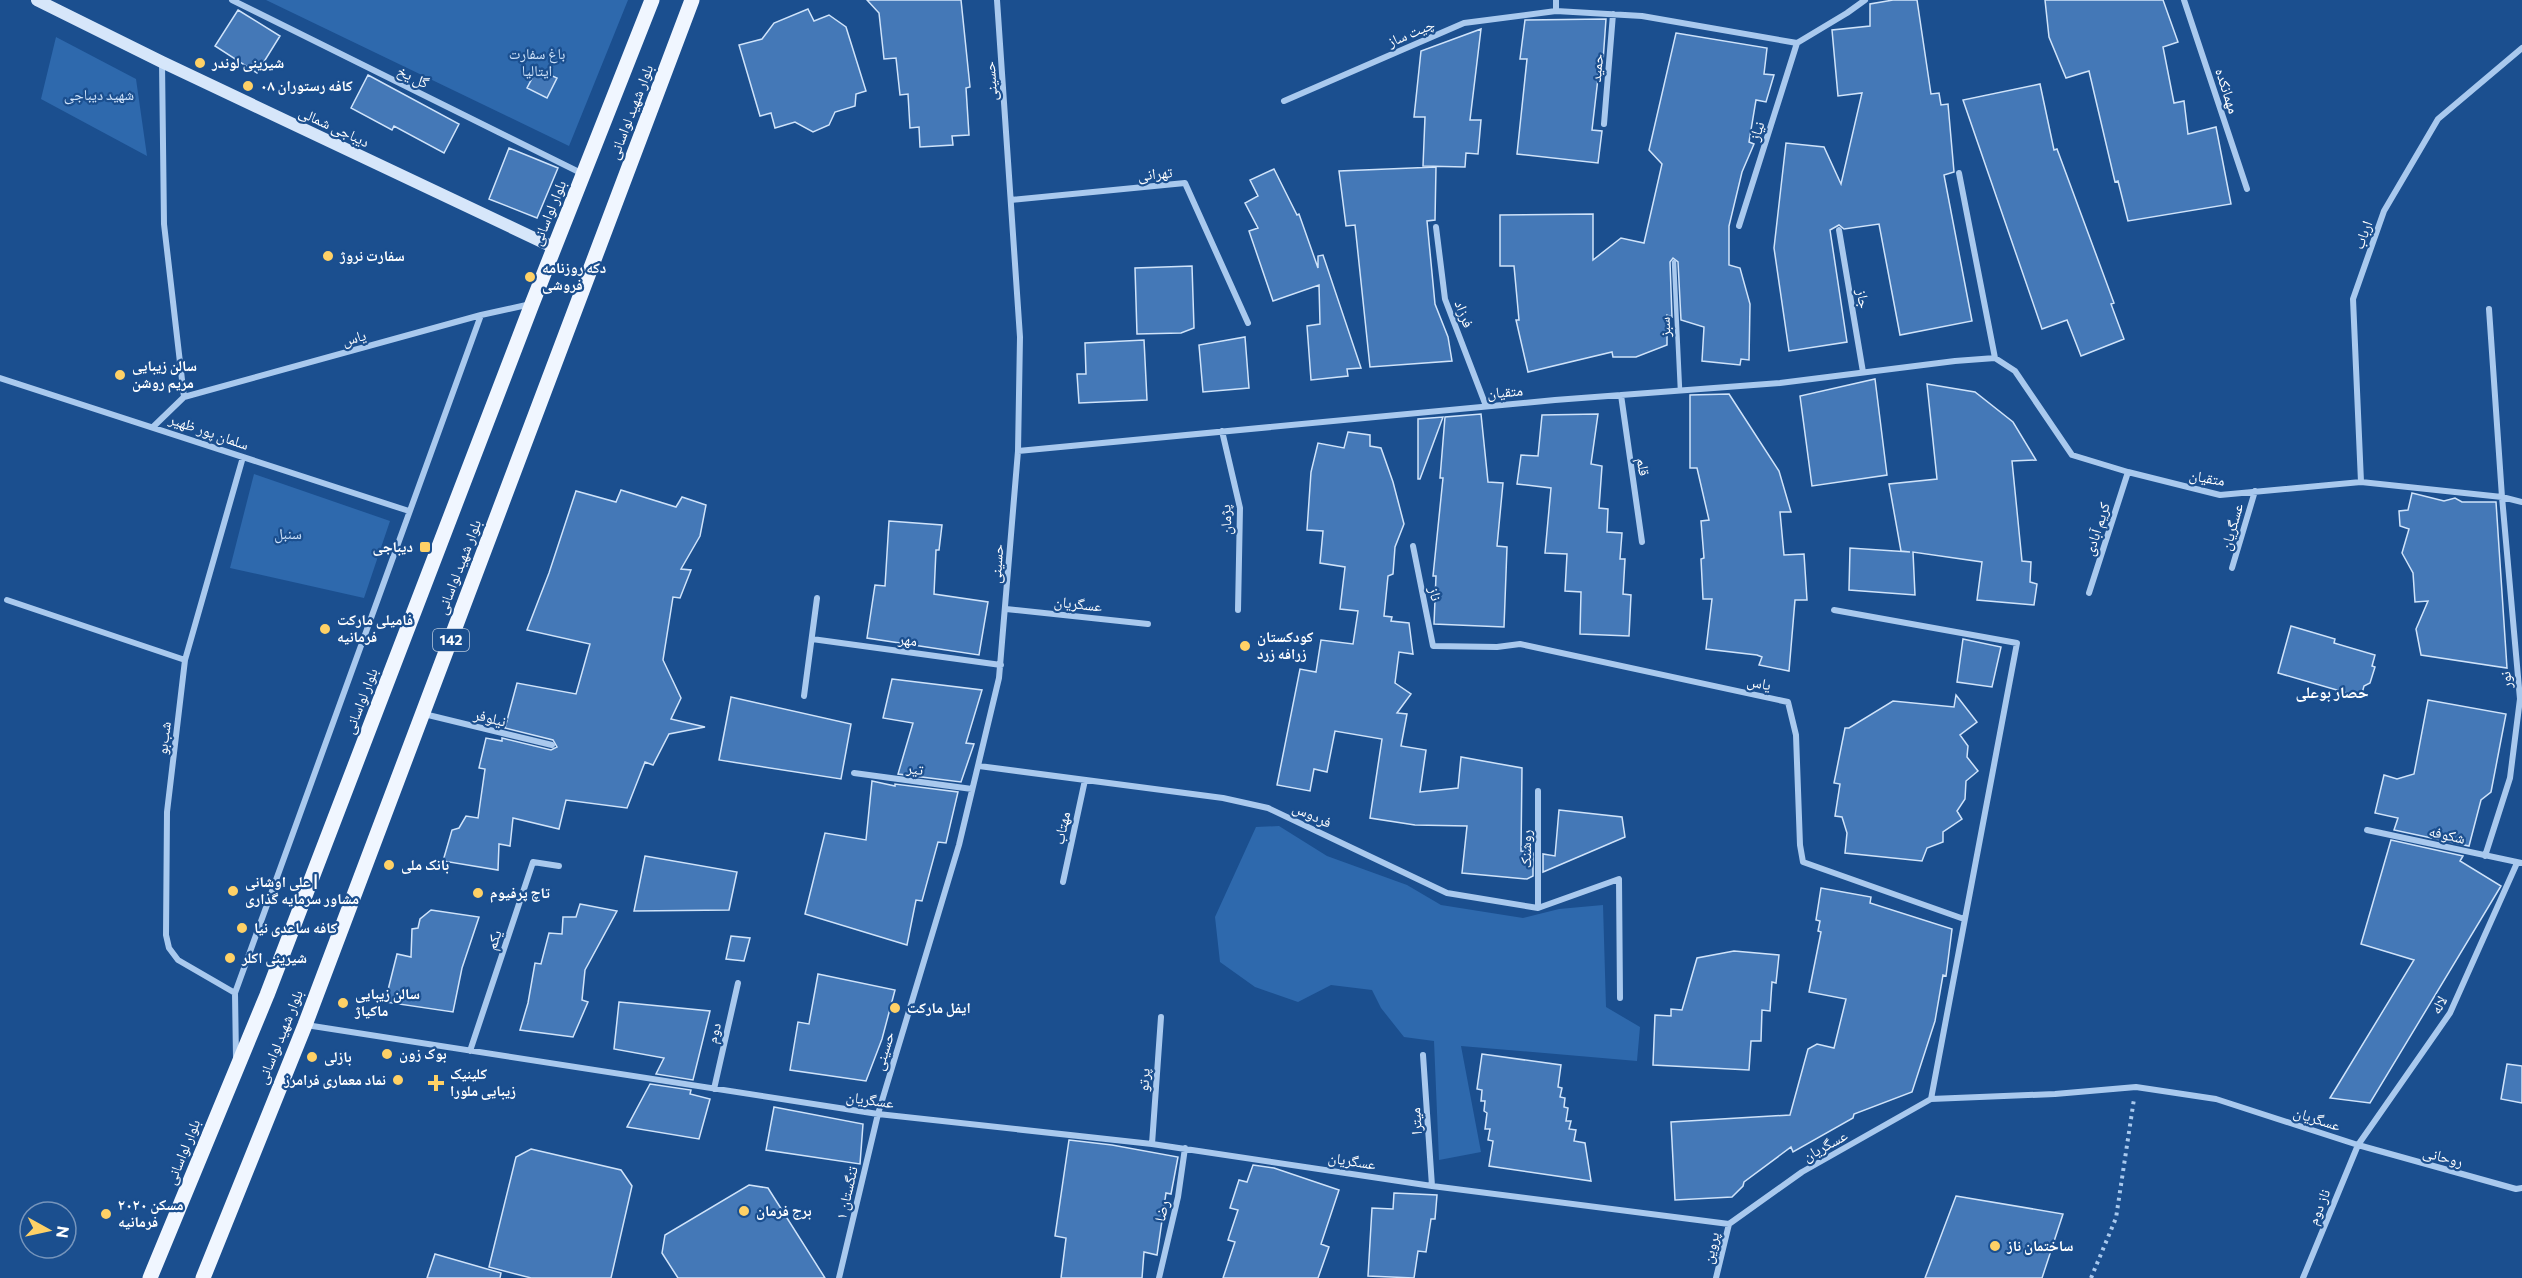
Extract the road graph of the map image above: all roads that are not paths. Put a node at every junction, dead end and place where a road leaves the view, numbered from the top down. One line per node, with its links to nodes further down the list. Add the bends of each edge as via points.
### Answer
1 (36, 0): 13 (main road, دیباجی شمالی)
2 (231, 0): 17 (street, گل یخ)
3 (652, 0): 17 (main road, بلوار لواسانی)
4 (692, 0): 61 (main road, بلوار شهید لواسانی / 142)
5 (998, 0): 19 (street, حسینی)
6 (1556, 0): 9 (street)
7 (1865, 0): 11 (street)
8 (2184, 0): 18 (street, مهمانکده)
9 (1556, 11): 10 (street, چیت ساز); 14 (street, چیت ساز, via 1464,23)
10 (1613, 14): 11 (street, چیت ساز); 15 (street, حمید)
11 (1797, 43): 20 (street, نیاز)
12 (2522, 48): 41 (street, ارباب, via 2438,119 2384,211 2353,299)
13 (162, 62): 23 (main road, دیباجی شمالی); 34 (street, via 164,225)
14 (1284, 101)
15 (1604, 124)
16 (1959, 173): 29 (street)
17 (584, 175): 23 (main road, بلوار لواسانی)
18 (2247, 189)
19 (1011, 200): 28 (street, تهرانی, via 1185,183); 38 (street, حسینی, via 1020,337)
20 (1739, 226)
21 (1436, 227): 35 (street, فرزاد, via 1445,299)
22 (1839, 230): 30 (street, جاز)
23 (555, 248): 25 (main road, بلوار لواسانی)
24 (1674, 262): 32 (lane, سبز)
25 (532, 304): 27 (street, یاس); 82 (main road, بلوار لواسانی)
26 (2489, 309): 43 (street)
27 (481, 315): 34 (street, یاس); 45 (street)
28 (1248, 323)
29 (1995, 358): 30 (street, متقیان); 40 (street, متقیان, via 2015,371 2072,454)
30 (1863, 372): 32 (street, متقیان)
31 (0, 378): 36 (street, سلمان پور ظهیر)
32 (1680, 390): 33 (street, متقیان)
33 (1621, 395): 35 (street, متقیان); 46 (street, قلم)
34 (184, 397): 36 (street, یاس)
35 (1486, 406): 37 (street, متقیان)
36 (154, 426): 39 (street, سلمان پور ظهیر)
37 (1222, 431): 38 (street, متقیان); 53 (street, پژمان, via 1240,508)
38 (1018, 451): 52 (street, حسینی)
39 (243, 457): 45 (street, سلمان پور ظهیر); 58 (street, شب‌بو)
40 (2128, 472): 42 (street, متقیان, via 2220,495); 49 (street, کریم آبادی)
41 (2361, 482): 42 (street, متقیان); 43 (street, متقیان)
42 (2255, 491): 48 (street, عسگریان)
43 (2502, 497): 44 (street, متقیان); 69 (street, نور, via 2520,699 2510,778)
44 (2522, 502)
45 (409, 511): 76 (street)
46 (1642, 542)
47 (1413, 546): 57 (street, ناز)
48 (2232, 568)
49 (2089, 594)
50 (817, 598): 56 (street)
51 (7, 600): 58 (street)
52 (1006, 609): 55 (street, عسگریان); 59 (street, حسینی)
53 (1238, 610)
54 (1834, 610): 74 (street, via 2017,643)
55 (1148, 624)
56 (812, 639): 59 (street, مهر); 60 (street)
57 (1433, 646): 74 (street, یاس, via 1520,644 1788,702 1797,735 1803,862)
58 (185, 660): 76 (street, شب‌بو, via 167,812 166,935 178,960)
59 (1001, 665): 63 (street, حسینی)
60 (804, 696)
61 (423, 714): 62 (street, نیلوفر); 79 (main road, بلوار شهید لواسانی / 142)
62 (552, 745)
63 (980, 766): 65 (street, فردوس); 66 (street, حسینی)
64 (854, 773): 66 (street, تیر)
65 (1085, 780): 72 (street, مهتاب); 73 (street, فردوس, via 1223,798 1268,808 1446,893)
66 (972, 789): 85 (street, حسینی, via 959,845)
67 (1538, 791): 73 (street, روشنک)
68 (2367, 830): 69 (street, شکوفه)
69 (2485, 856): 70 (street, شکوفه)
70 (2519, 863): 87 (street, لاله, via 2450,1013)
71 (560, 866): 80 (street, یکم, via 533,862)
72 (1063, 882)
73 (1538, 908): 77 (street, فردوس, via 1620,879)
74 (1964, 920): 84 (street)
75 (738, 983): 83 (street, دوم)
76 (235, 993): 82 (street)
77 (1620, 998)
78 (1161, 1017): 86 (street, پرتو)
79 (305, 1025): 80 (street, عسگریان); 93 (main road, بلوار شهید لواسانی / 142)
80 (470, 1051): 83 (street, عسگریان)
81 (1423, 1055): 89 (street, میترا)
82 (236, 1071): 92 (main road, بلوار لواسانی)
83 (714, 1089): 85 (street, عسگریان)
84 (1931, 1099): 87 (street, عسگریان, via 2136,1087 2216,1099); 91 (street, عسگریان, via 1802,1172)
85 (878, 1114): 86 (street, عسگریان); 94 (street, تنگستان ۱)
86 (1152, 1144): 88 (street, عسگریان)
87 (2358, 1146): 90 (street, روحانی); 97 (street, ناز دوم)
88 (1185, 1148): 89 (street, عسگریان); 95 (street, رضا)
89 (1432, 1186): 91 (street, عسگریان)
90 (2522, 1188)
91 (1729, 1224): 96 (street, پروین)
92 (150, 1278)
93 (203, 1278)
94 (839, 1278)
95 (1159, 1278)
96 (1716, 1278)
97 (2303, 1278)

